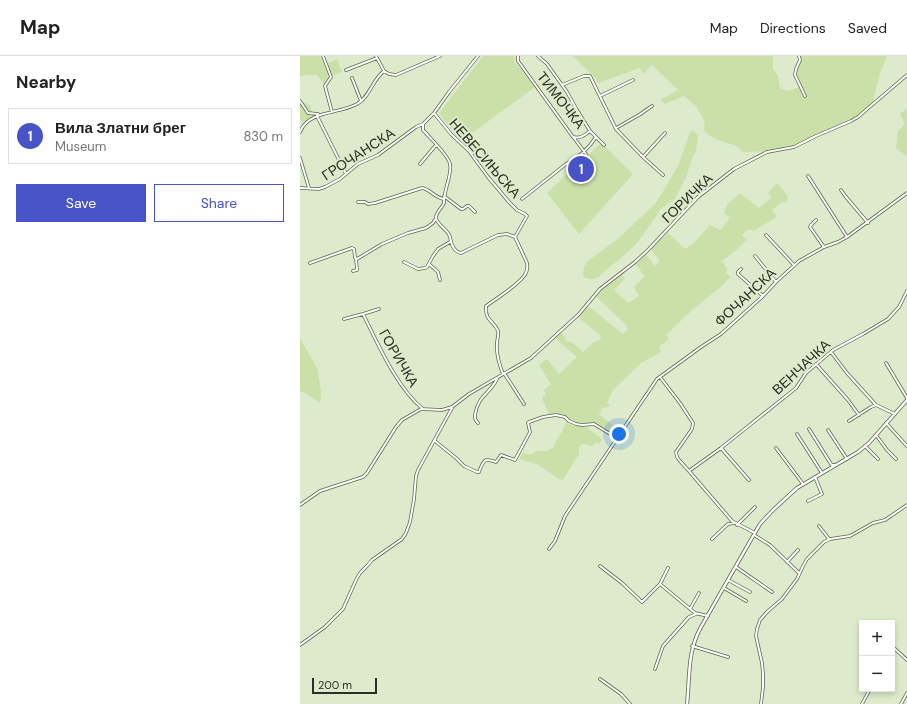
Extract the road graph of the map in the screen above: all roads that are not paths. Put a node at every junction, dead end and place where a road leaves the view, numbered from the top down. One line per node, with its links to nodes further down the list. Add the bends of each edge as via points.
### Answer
1 (323, 56): 19 (street, via 331,77 325,86)
2 (440, 56): 9 (street, via 396,75)
3 (478, 56): 20 (street, ГРОЧАНСКА)
4 (518, 56): 28 (street, ТИМОЧКА, via 518,61)
5 (538, 56): 13 (street, ТИМОЧКА)
6 (799, 56): 15 (street, via 795,76)
7 (377, 57): 8 (street); 9 (street)
8 (346, 70)
9 (384, 72): 17 (street, via 377,77)
10 (907, 75): 76 (street, ГОРИЧКА, via 851,121 794,147 767,152 734,169 698,197 648,250 600,289 579,314 531,358)
11 (352, 78): 17 (street)
12 (633, 80): 14 (street)
13 (562, 85): 14 (street, ТИМОЧКА, via 588,76); 25 (street, ТИМОЧКА)
14 (600, 96): 24 (street, ТИМОЧКА)
15 (805, 96)
16 (300, 101): 21 (street, via 308,114)
17 (361, 101): 19 (street)
18 (652, 106): 24 (street)
19 (332, 112): 21 (street)
20 (434, 113): 23 (street, ГРОЧАНСКА); 53 (street, НЕВЕСИЊСКА, via 517,210 527,216)
21 (322, 114): 22 (street)
22 (317, 116): 26 (street, via 304,124); 37 (street)
23 (423, 124): 30 (street, via 423,130); 37 (street, ГРОЧАНСКА)
24 (616, 128): 33 (street, ТИМОЧКА)
25 (590, 131): 28 (street, ТИМОЧКА, via 583,137); 29 (street)
26 (300, 132)
27 (665, 133): 33 (street)
28 (573, 137): 32 (street)
29 (596, 137): 31 (street); 32 (street)
30 (436, 145): 35 (street); 44 (street, via 450,164)
31 (604, 145)
32 (584, 151): 36 (street, via 586,156); 46 (street)
33 (643, 157): 38 (street, ТИМОЧКА)
34 (300, 158): 41 (street)
35 (420, 164)
36 (570, 170)
37 (346, 174): 41 (street, ГРОЧАНСКА, via 325,187)
38 (663, 175)
39 (808, 176): 54 (street)
40 (300, 188): 41 (street, ГРОЧАНСКА)
41 (309, 188)
42 (841, 190): 51 (street)
43 (907, 193): 51 (street, ФОЧАНСКА)
44 (444, 196): 45 (street); 48 (street, via 461,209 470,206)
45 (444, 199): 47 (street, via 422,188 375,203); 49 (street)
46 (522, 199)
47 (358, 202)
48 (475, 212)
49 (436, 218): 55 (street, via 448,233); 58 (street, via 426,228 382,244)
50 (816, 220): 56 (street, via 810,228)
51 (868, 222): 54 (street, ФОЧАНСКА)
52 (766, 235): 62 (street)
53 (515, 237): 55 (street, via 508,234 498,235 460,253 455,251); 76 (street, via 527,263 527,271 521,279 486,306 488,318 498,332 498,363)
54 (847, 237): 56 (street, ФОЧАНСКА)
55 (450, 242): 61 (street, via 438,249)
56 (824, 247): 62 (street, ФОЧАНСКА)
57 (755, 256): 66 (street)
58 (356, 260): 60 (street, via 352,248); 64 (street, via 357,269)
59 (404, 262): 61 (street, via 418,269)
60 (310, 263)
61 (429, 264): 65 (street, via 438,272)
62 (794, 265): 66 (street, ФОЧАНСКА)
63 (741, 269): 69 (street, via 738,274)
64 (353, 271)
65 (440, 280)
66 (776, 282): 69 (street, ФОЧАНСКА)
67 (907, 291): 68 (street, ВЕНЧАЧКА)
68 (906, 295): 73 (street, ВЕНЧАЧКА, via 888,318)
69 (763, 296): 77 (street, ФОЧАНСКА, via 721,334)
70 (379, 309): 71 (street, ГОРИЧКА)
71 (363, 314): 72 (street, ГОРИЧКА); 83 (street, ГОРИЧКА, via 396,377 411,398)
72 (344, 319)
73 (830, 352): 75 (street, ВЕНЧАЧКА); 81 (street)
74 (886, 363): 79 (street)
75 (816, 364): 85 (street); 97 (street, ВЕНЧАЧКА, via 796,388)
76 (504, 373): 78 (street, ГОРИЧКА); 80 (street)
77 (660, 377): 93 (street, ФОЧАНСКА); 103 (street, via 693,423 692,429 676,453)
78 (497, 378): 82 (street, ГОРИЧКА); 87 (street, ГОРИЧКА, via 478,403 475,418)
79 (907, 399): 84 (main road)
80 (524, 404)
81 (876, 405): 84 (street); 85 (street)
82 (452, 407): 83 (street, via 442,410); 94 (street)
83 (423, 409): 109 (street, via 398,424 363,477 320,491)
84 (895, 414): 88 (main road)
85 (859, 415): 86 (street)
86 (849, 421)
87 (478, 423)
88 (886, 423): 92 (main road); 96 (street)
89 (809, 429): 102 (street, via 832,464)
90 (828, 430): 99 (street)
91 (797, 434): 104 (street)
92 (876, 435): 95 (main road); 100 (street)
93 (618, 438): 94 (street, via 596,425 576,424 556,415 543,417 528,423 530,432 514,460 501,455 496,462 488,459 482,463 479,472 462,465); 118 (street, ФОЧАНСКА, via 565,516 556,541)
94 (434, 441): 135 (street, via 416,476 410,522 402,539 372,560 360,573 343,609 325,627)
95 (865, 446): 99 (main road); 101 (street)
96 (907, 446)
97 (721, 448): 103 (street, ВЕНЧАЧКА); 106 (street)
98 (776, 448): 107 (street)
99 (847, 459): 102 (main road)
100 (896, 459)
101 (878, 460)
102 (836, 465): 104 (main road)
103 (689, 471): 112 (street)
104 (822, 473): 105 (main road)
105 (815, 477): 107 (main road); 108 (street, via 822,494)
106 (749, 480)
107 (802, 484): 115 (main road, via 769,514)
108 (808, 501)
109 (300, 505)
110 (907, 505): 116 (street, via 885,520 873,523 850,536)
111 (755, 507): 113 (street)
112 (734, 523): 113 (street); 117 (street, via 728,524)
113 (737, 525): 115 (street)
114 (819, 526): 116 (street)
115 (754, 534): 120 (street); 122 (main road)
116 (829, 539): 124 (street, via 807,559)
117 (712, 540)
118 (549, 549)
119 (798, 550): 120 (street)
120 (787, 562): 124 (street)
121 (600, 566): 126 (street, via 642,602)
122 (736, 567): 125 (main road); 129 (street)
123 (668, 568): 126 (street)
124 (799, 573): 146 (street, via 782,599 759,622 756,636 763,674)
125 (728, 580): 127 (main road); 128 (street)
126 (660, 584): 132 (street)
127 (724, 588): 131 (street); 134 (main road)
128 (750, 592)
129 (772, 592)
130 (700, 593): 132 (street)
131 (746, 601)
132 (690, 609): 133 (street)
133 (696, 614): 134 (street); 140 (street, via 689,617 663,646)
134 (708, 616): 136 (main road)
135 (300, 645)
136 (692, 646): 138 (street); 145 (main road)
137 (895, 650): 139 (street)
138 (728, 657)
139 (907, 660)
140 (654, 669)
141 (600, 679): 144 (street)
142 (868, 692): 147 (street)
143 (907, 693): 148 (street)
144 (630, 704)
145 (687, 704)
146 (761, 704)
147 (862, 704)
148 (901, 704)

